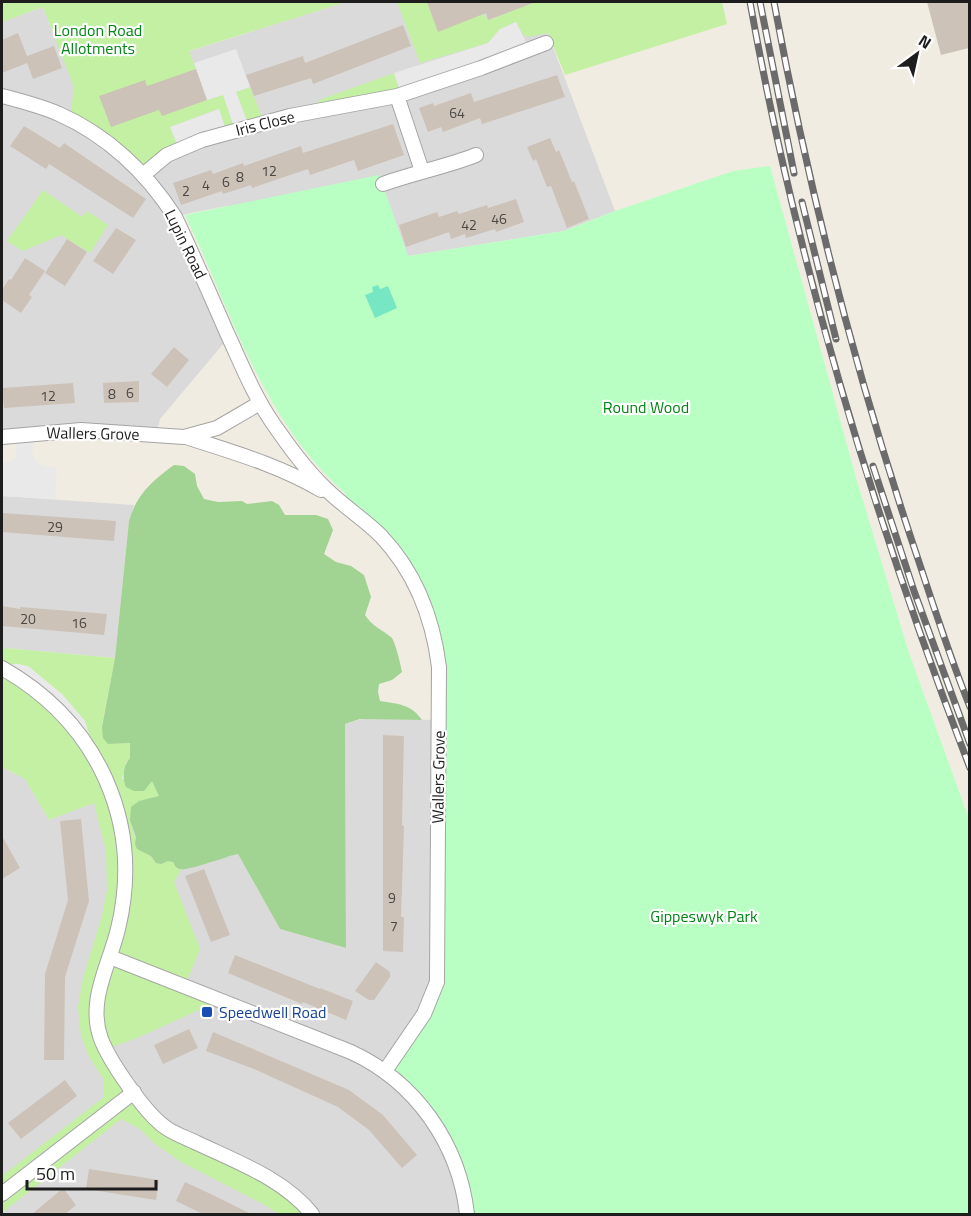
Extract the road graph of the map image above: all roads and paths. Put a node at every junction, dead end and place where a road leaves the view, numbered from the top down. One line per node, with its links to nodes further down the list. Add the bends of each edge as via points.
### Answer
1 (546, 43): 3 (street, Iris Close)
2 (2, 96): 6 (street, Lupin Road, via 70,119 108,144)
3 (397, 96): 5 (street); 6 (street, Iris Close, via 290,116 202,140 173,152)
4 (476, 155): 5 (street)
5 (422, 171): 7 (street)
6 (143, 175): 8 (street, Lupin Road, via 175,217)
7 (383, 184)
8 (260, 403): 10 (street, Wallers Grove, via 216,428); 11 (street, Wallers Grove, via 301,461)
9 (2, 437): 10 (street, Wallers Grove, via 81,430)
10 (184, 437): 11 (street, Wallers Grove, via 279,469)
11 (340, 501): 14 (street, Wallers Grove, via 381,536 402,562 428,615 439,667 437,982 424,1014)
12 (2, 668): 13 (street, via 42,695 71,724 106,777 117,812 126,875)
13 (110, 957): 14 (street, via 351,1052); 15 (street, via 98,992 97,1023 106,1049)
14 (385, 1071): 18 (street, via 422,1106 445,1138 460,1177)
15 (134, 1092): 16 (street); 17 (street, via 164,1127 264,1176 288,1191)
16 (2, 1194)
17 (312, 1215)
18 (467, 1215)

